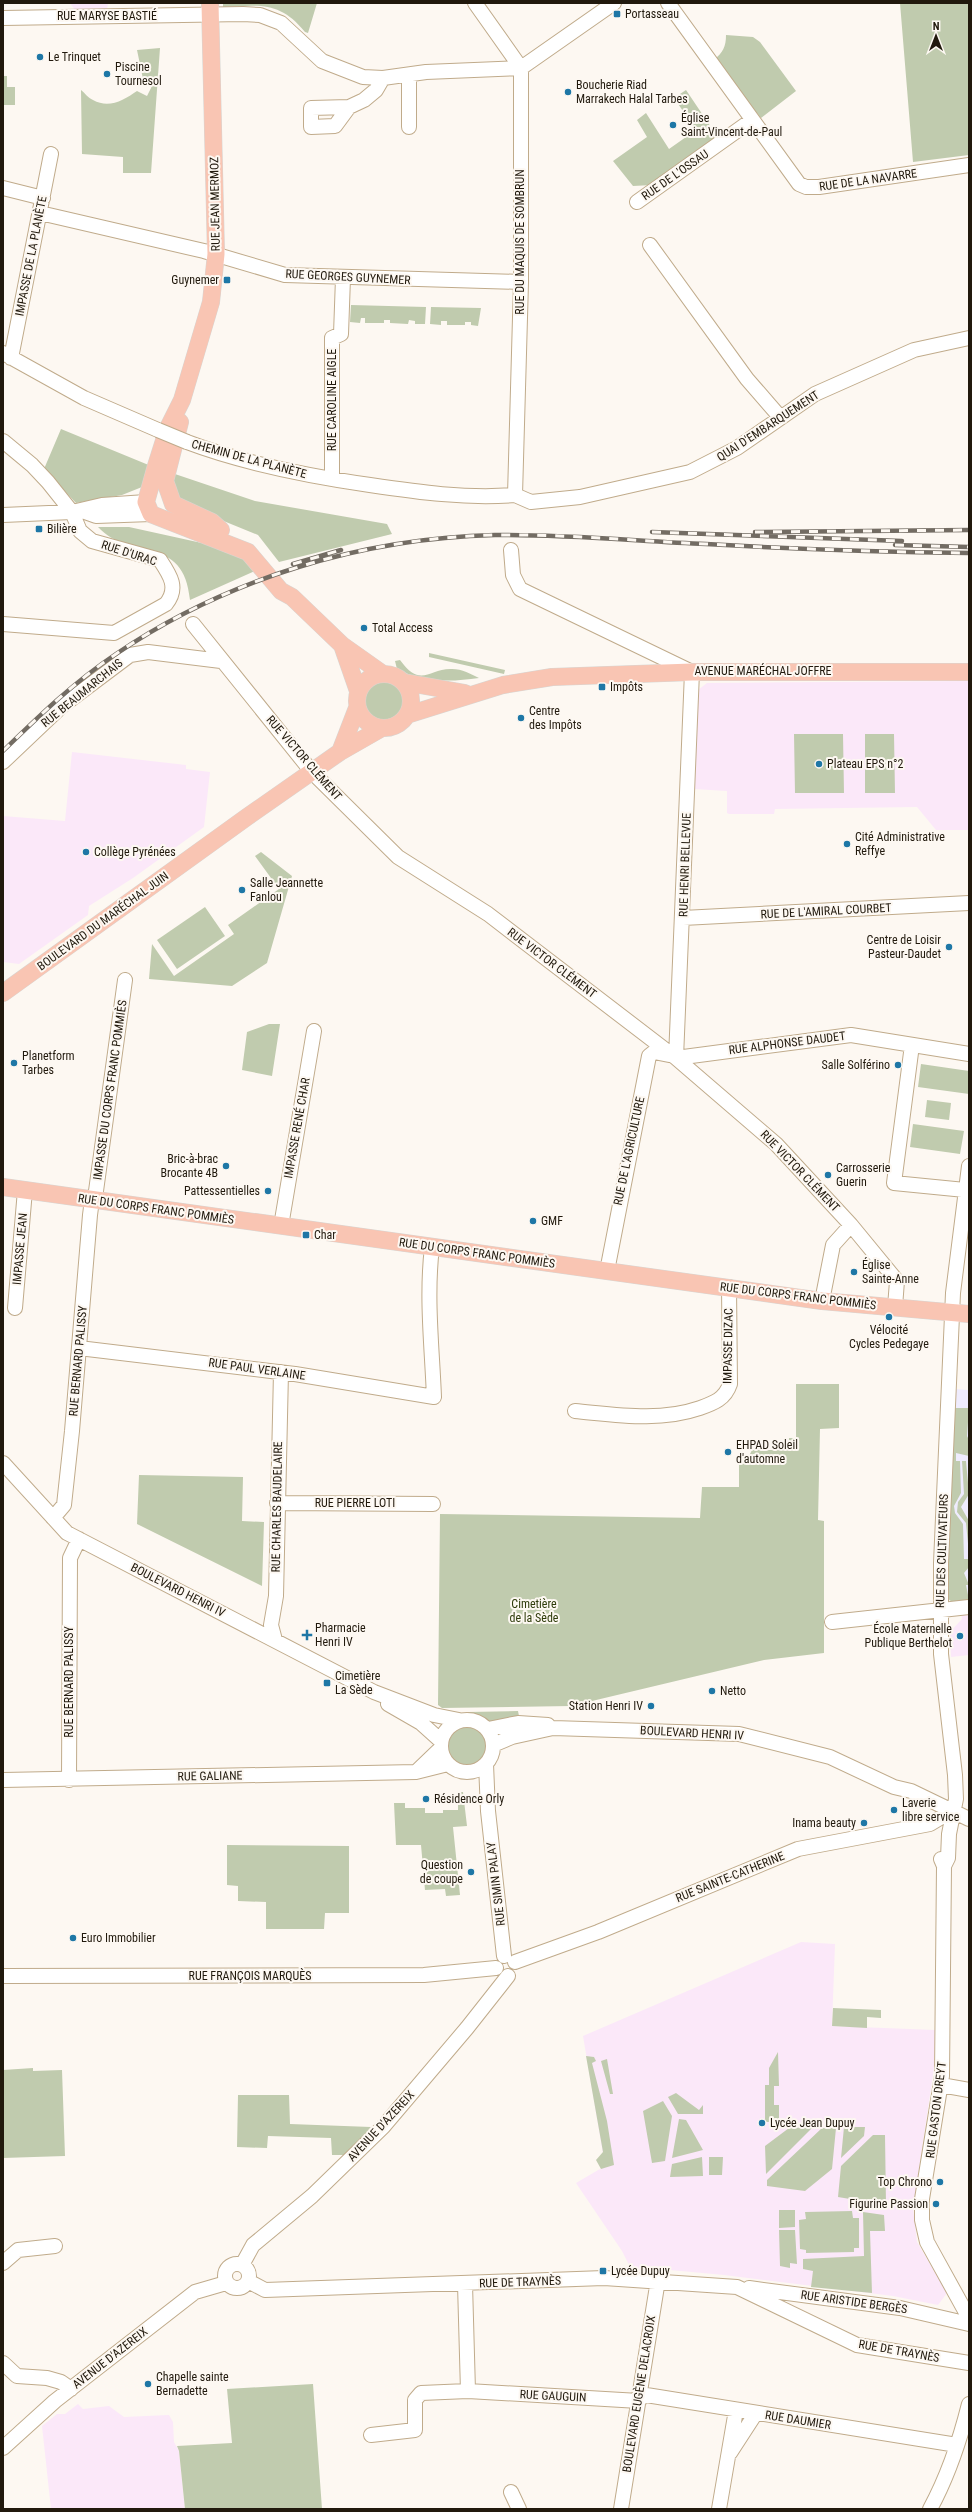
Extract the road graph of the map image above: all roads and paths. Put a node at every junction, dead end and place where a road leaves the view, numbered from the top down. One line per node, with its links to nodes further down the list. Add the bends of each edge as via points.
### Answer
1 (475, 3): 6 (street)
2 (614, 3): 6 (street)
3 (668, 3): 10 (street, RUE DE LA NAVARRE)
4 (210, 9): 5 (street, RUE MARYSE BASTIÉ); 8 (street, RUE MARYSE BASTIÉ, via 260,15 281,23 322,61 364,77); 19 (main road, RUE JEAN MERMOZ)
5 (3, 18)
6 (521, 68): 7 (street, RUE MARYSE BASTIÉ); 21 (street, RUE DU MAQUIS DE SOMBRUN)
7 (409, 75): 8 (street, RUE MARYSE BASTIÉ); 11 (street)
8 (383, 78): 9 (street, via 376,90 364,100)
9 (349, 107)
10 (752, 120): 13 (street, RUE DE LA NAVARRE, via 799,184 806,187); 16 (street, RUE DE L'OSSAU)
11 (409, 127)
12 (51, 154): 15 (street, IMPASSE DE LA PLANÈTE)
13 (969, 165)
14 (3, 188): 15 (street)
15 (43, 198): 17 (street, IMPASSE DE LA PLANÈTE)
16 (636, 202)
17 (40, 213): 19 (street, RUE GEORGES GUYNEMER); 23 (street, IMPASSE DE LA PLANÈTE)
18 (650, 245): 25 (street, via 747,379)
19 (216, 254): 20 (street, RUE GEORGES GUYNEMER, via 285,275); 24 (main road, RUE JEAN MERMOZ, via 211,302)
20 (343, 278): 21 (street, RUE GEORGES GUYNEMER); 27 (street, RUE CAROLINE AIGLE, via 341,334 332,338)
21 (521, 282): 29 (street, RUE DU MAQUIS DE SOMBRUN)
22 (969, 338): 25 (street, QUAI D'EMBARQUEMENT, via 914,350 816,394)
23 (7, 356): 27 (street, CHEMIN DE LA PLANÈTE, bridge, via 84,398 187,442 262,464)
24 (182, 400): 28 (main road, via 180,432); 30 (main road, via 168,428)
25 (780, 417): 29 (street, QUAI D'EMBARQUEMENT, via 716,461 690,472 580,497 531,502)
26 (3, 441): 31 (street, RUE D'URAC, via 32,464)
27 (332, 479): 29 (street, CHEMIN DE LA PLANÈTE, via 458,496)
28 (165, 481): 30 (main road); 33 (main road, via 173,504 212,522)
29 (515, 496)
30 (152, 507): 31 (street, via 96,516); 33 (main road); 35 (main road, via 248,552 281,591)
31 (77, 511): 32 (street); 36 (street, RUE D'URAC, via 80,531 92,542 160,560 170,576 173,586 172,597 166,604 114,632)
32 (3, 516)
33 (220, 530): 35 (main road, via 252,545 288,585)
34 (511, 550): 40 (street, AVENUE MARÉCHAL JOFFRE, via 513,575 520,589)
35 (292, 597): 38 (main road)
36 (3, 624)
37 (194, 624): 39 (street, RUE VICTOR CLÉMENT)
38 (342, 645): 42 (main road); 45 (main road)
39 (221, 661): 49 (street, RUE BEAUMARCHAIS, via 148,652 130,655 62,706); 50 (street, RUE VICTOR CLÉMENT)
40 (692, 672): 41 (main road, AVENUE MARÉCHAL JOFFRE); 44 (main road, via 552,677 503,685); 52 (street, RUE HENRI BELLEVUE)
41 (969, 672)
42 (383, 674): 43 (main road, via 394,676); 45 (main road, via 368,679)
43 (403, 682): 44 (main road); 46 (main road, via 410,698)
44 (474, 693): 46 (main road)
45 (358, 699): 47 (main road, via 366,722); 48 (main road)
46 (407, 715): 47 (main road, via 396,725)
47 (382, 728): 48 (main road, BOULEVARD DU MARÉCHAL JUIN)
48 (340, 752): 50 (main road, BOULEVARD DU MARÉCHAL JUIN)
49 (3, 762)
50 (312, 772): 54 (main road, BOULEVARD DU MARÉCHAL JUIN); 58 (street, RUE VICTOR CLÉMENT, via 398,857 488,914)
51 (969, 903): 52 (street, RUE DE L'AMIRAL COURBET)
52 (683, 918): 58 (street, RUE HENRI BELLEVUE)
53 (125, 980): 63 (street, IMPASSE DU CORPS FRANC POMMIÈS, via 96,1191)
54 (3, 993)
55 (314, 1030): 65 (street, IMPASSE RENÉ CHAR)
56 (912, 1045): 57 (street, RUE ALPHONSE DAUDET); 58 (street, RUE ALPHONSE DAUDET, via 851,1035); 62 (street, via 894,1183)
57 (969, 1054)
58 (674, 1056): 64 (street, RUE VICTOR CLÉMENT, via 776,1144); 67 (street, RUE DE L'AGRICULTURE, via 654,1052 649,1056)
59 (969, 1166): 62 (street, RUE DES CULTIVATEURS)
60 (3, 1187): 61 (main road, RUE DU CORPS FRANC POMMIÈS)
61 (25, 1190): 63 (main road, RUE DU CORPS FRANC POMMIÈS); 71 (street, IMPASSE JEAN)
62 (965, 1190): 72 (street, RUE DES CULTIVATEURS)
63 (92, 1200): 65 (main road, RUE DU CORPS FRANC POMMIÈS); 74 (street, RUE BERNARD PALISSY)
64 (851, 1225): 69 (street, via 833,1245); 70 (street, RUE VICTOR CLÉMENT, via 897,1281)
65 (280, 1226): 66 (main road, RUE DU CORPS FRANC POMMIÈS)
66 (432, 1247): 67 (main road, RUE DU CORPS FRANC POMMIÈS); 75 (street, RUE PAUL VERLAINE, via 428,1298 432,1317 434,1397)
67 (607, 1271): 68 (main road, RUE DU CORPS FRANC POMMIÈS)
68 (729, 1287): 69 (main road, RUE DU CORPS FRANC POMMIÈS); 76 (street, IMPASSE DIZAC, via 730,1384 724,1396 708,1405 666,1417 650,1418)
69 (822, 1301): 70 (main road, RUE DU CORPS FRANC POMMIÈS)
70 (895, 1307): 72 (main road, RUE DU CORPS FRANC POMMIÈS)
71 (15, 1308)
72 (952, 1312): 73 (main road, RUE DU CORPS FRANC POMMIÈS); 83 (street, RUE DES CULTIVATEURS)
73 (969, 1314)
74 (79, 1348): 75 (street, RUE PAUL VERLAINE); 80 (street, RUE BERNARD PALISSY, via 64,1505)
75 (281, 1372): 78 (street, RUE CHARLES BAUDELAIRE)
76 (575, 1411)
77 (3, 1463): 80 (street, BOULEVARD HENRI IV)
78 (277, 1503): 79 (street, RUE PIERRE LOTI); 85 (street, RUE CHARLES BAUDELAIRE, via 276,1596 271,1625)
79 (433, 1504)
80 (53, 1518): 81 (street, BOULEVARD HENRI IV, via 67,1534)
81 (79, 1539): 85 (street, BOULEVARD HENRI IV); 97 (street, RUE BERNARD PALISSY, via 70,1558)
82 (969, 1607): 83 (street)
83 (940, 1610): 84 (street); 99 (street, RUE DES CULTIVATEURS, via 944,1686 955,1775 955,1790)
84 (832, 1622)
85 (275, 1640): 86 (street, BOULEVARD HENRI IV)
86 (374, 1692): 87 (street, BOULEVARD HENRI IV, via 434,1714); 90 (street, BOULEVARD HENRI IV, via 388,1704 421,1723)
87 (459, 1720): 89 (street, via 475,1720); 90 (street, via 447,1728)
88 (553, 1728): 89 (street, BOULEVARD HENRI IV, via 547,1724 518,1722); 91 (street, BOULEVARD HENRI IV, via 512,1737); 99 (street, BOULEVARD HENRI IV, via 739,1734 830,1757 894,1787 907,1798)
89 (488, 1729): 91 (street)
90 (441, 1744): 92 (street); 94 (street)
91 (494, 1745): 93 (street)
92 (448, 1764): 94 (street, RUE GALIANE); 95 (street, via 461,1772)
93 (486, 1764): 95 (street); 98 (street, RUE SIMIN PALAY)
94 (416, 1772): 97 (street, RUE GALIANE)
95 (468, 1772): 98 (street, RUE SIMIN PALAY, via 478,1782)
96 (3, 1780): 97 (street, RUE GALIANE)
97 (69, 1780)
98 (488, 1811): 102 (street, RUE SIMIN PALAY)
99 (949, 1816): 100 (street); 101 (street); 102 (street, RUE SAINTE-CATHERINE, via 930,1824 798,1849 598,1932); 104 (street, RUE GASTON DREYT, via 944,1828 941,1851 944,1866 944,2025)
100 (969, 1819)
101 (969, 1829)
102 (506, 1965): 103 (street, RUE FRANÇOIS MARQUÈS, via 424,1975); 108 (street, AVENUE D'AZEREIX, via 467,2028 382,2127 312,2196 254,2246)
103 (3, 1976)
104 (941, 2085): 105 (street); 116 (street, RUE GASTON DREYT, via 922,2199 922,2220 927,2242)
105 (969, 2090)
106 (56, 2246): 107 (street, via 18,2250)
107 (3, 2263)
108 (242, 2265): 110 (street, via 249,2275); 111 (street, via 233,2264 227,2268 224,2276)
109 (658, 2280): 112 (street, RUE DE TRAYNÈS, via 604,2278); 113 (street, RUE DE TRAYNÈS); 122 (street, BOULEVARD EUGÈNE DELACROIX)
110 (248, 2282): 111 (street, via 236,2289); 112 (street, RUE DE TRAYNÈS, via 265,2290)
111 (226, 2283): 120 (street, AVENUE D'AZEREIX, via 195,2292)
112 (465, 2284): 121 (street)
113 (737, 2287): 114 (street, RUE ARISTIDE BERGÈS); 115 (street, RUE DE TRAYNÈS)
114 (800, 2294): 115 (street, via 792,2301); 117 (street, RUE ARISTIDE BERGÈS, via 900,2308)
115 (789, 2312): 119 (street, RUE DE TRAYNÈS, via 857,2345)
116 (969, 2318)
117 (969, 2324)
118 (3, 2363): 120 (street, via 17,2376 47,2378)
119 (969, 2364)
120 (71, 2388): 128 (street, AVENUE D'AZEREIX)
121 (468, 2391): 122 (street, RUE GAUGUIN); 126 (street, RUE GAUGUIN, via 421,2393 415,2400 415,2430)
122 (639, 2398): 124 (street, RUE DAUMIER); 132 (street, BOULEVARD EUGÈNE DELACROIX)
123 (969, 2404): 127 (street)
124 (736, 2410): 125 (street, RUE DAUMIER); 129 (street)
125 (756, 2413): 127 (street, RUE DAUMIER); 129 (street)
126 (371, 2434)
127 (957, 2445): 134 (street)
128 (3, 2448)
129 (729, 2455): 133 (street)
130 (511, 2492): 131 (street)
131 (519, 2509)
132 (621, 2509)
133 (719, 2509)
134 (930, 2509)

